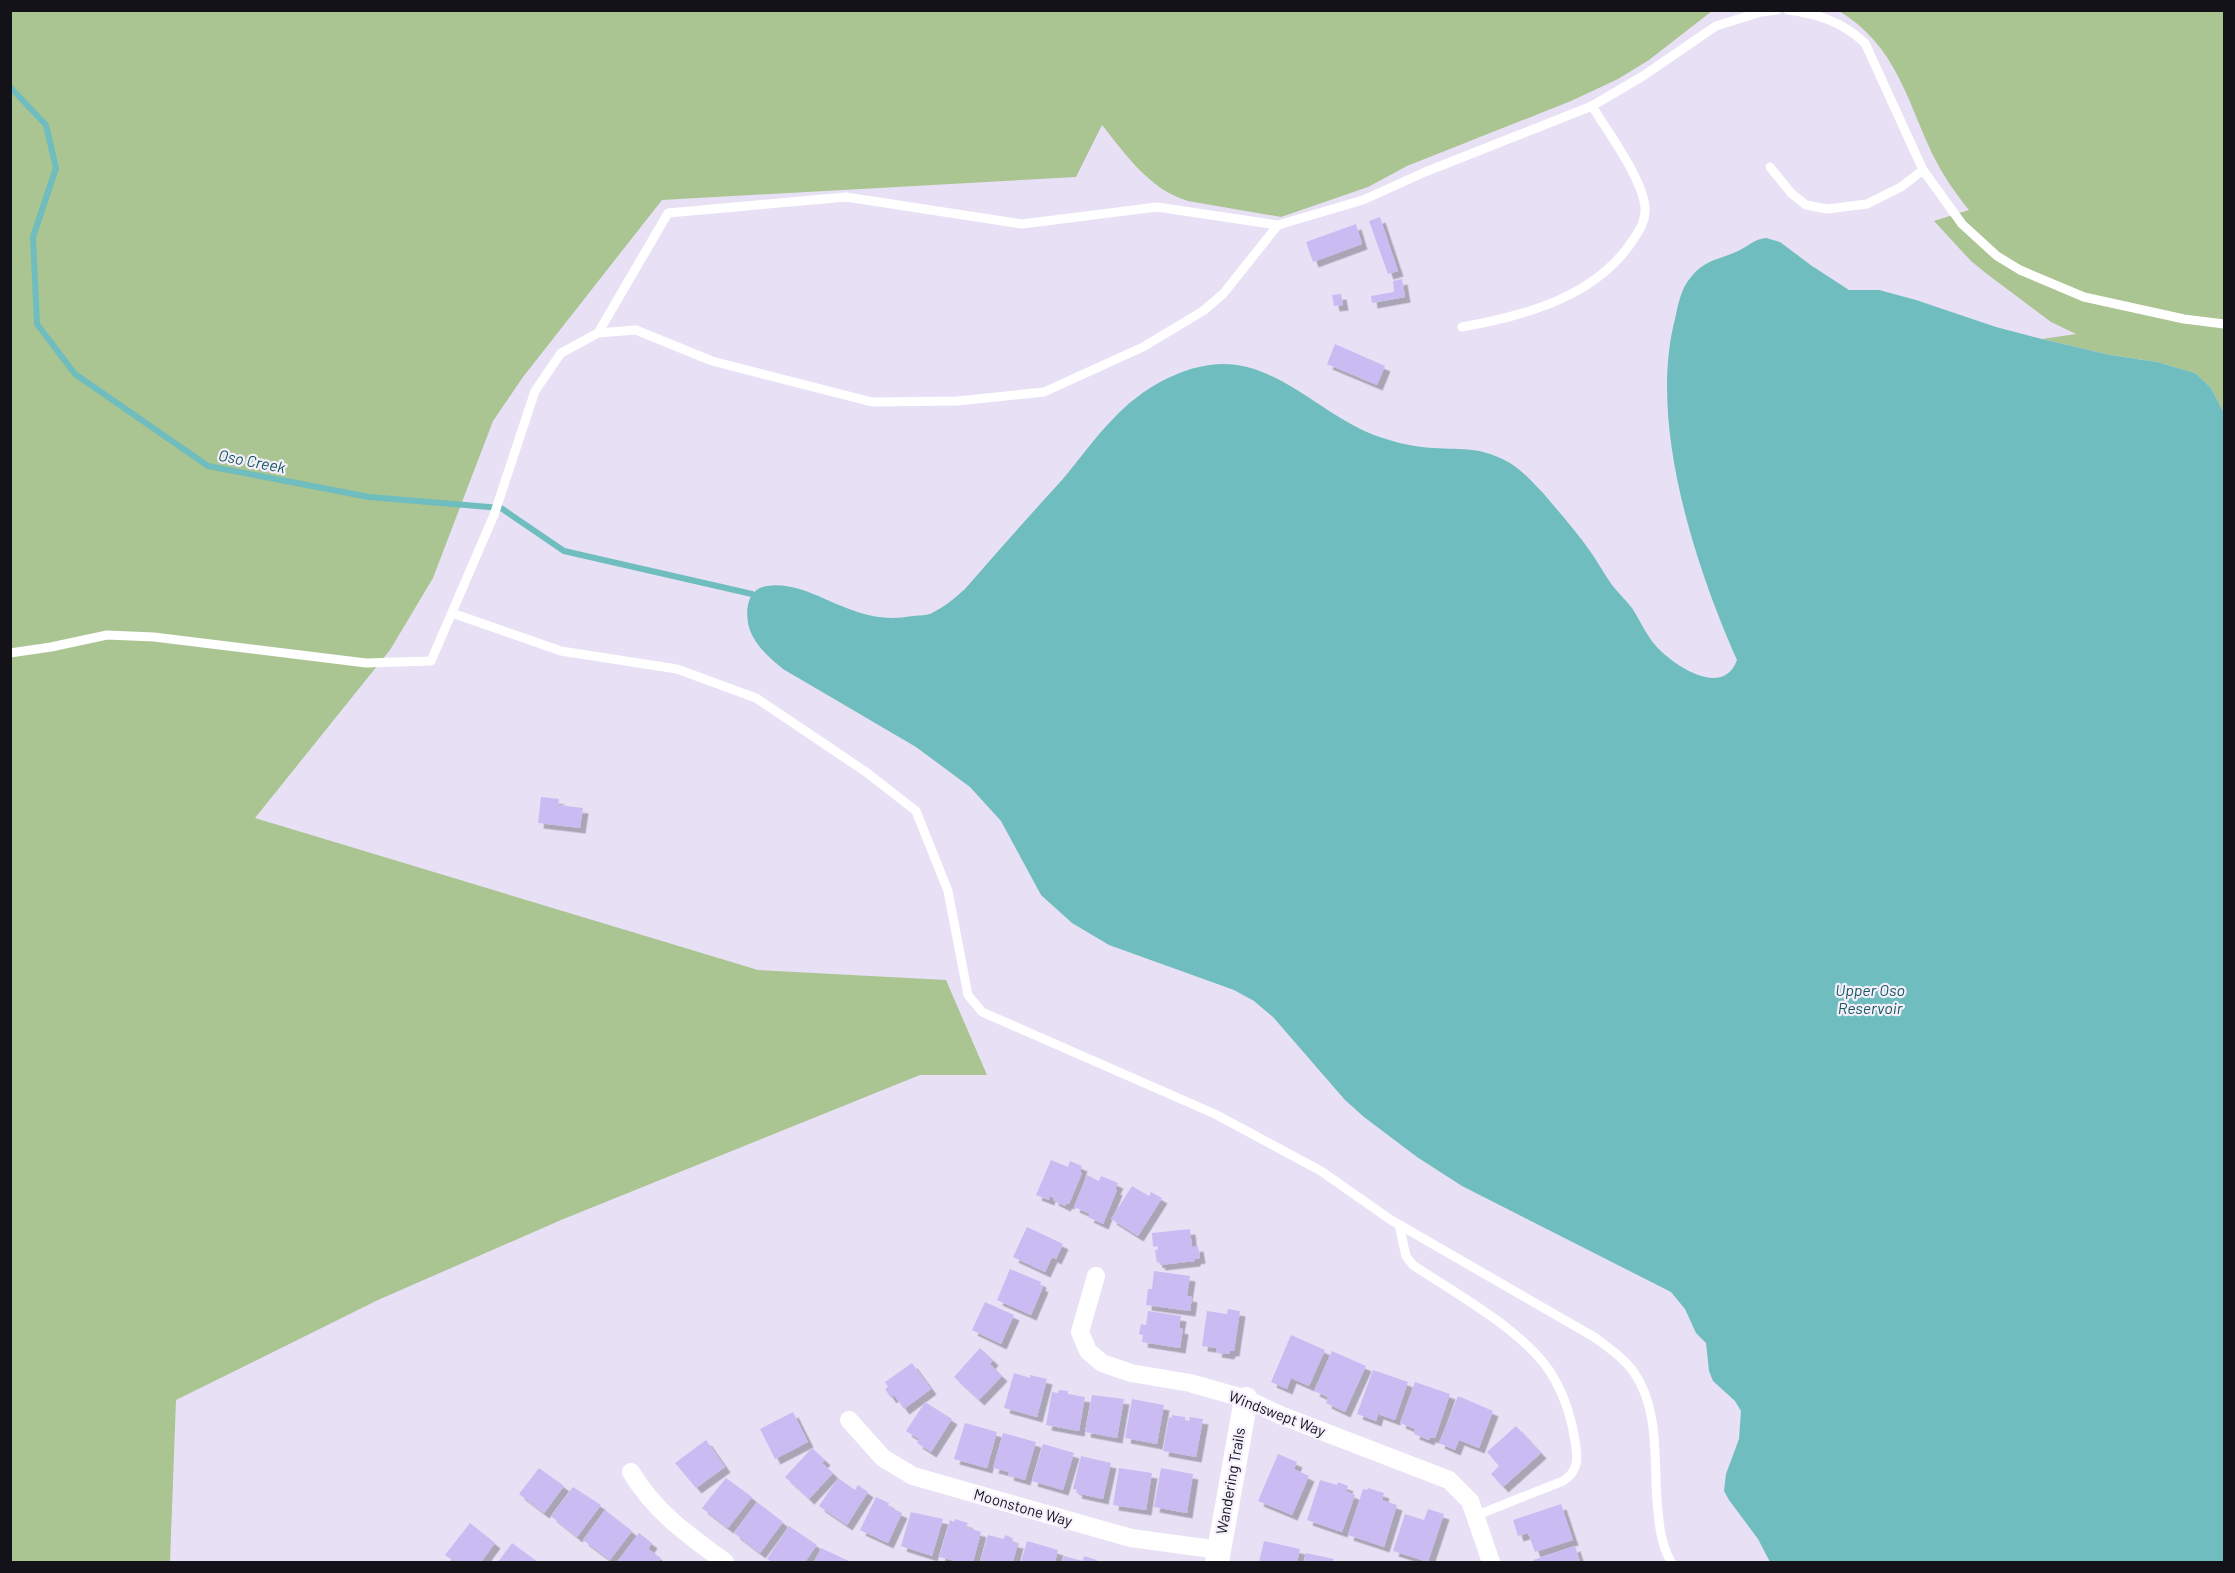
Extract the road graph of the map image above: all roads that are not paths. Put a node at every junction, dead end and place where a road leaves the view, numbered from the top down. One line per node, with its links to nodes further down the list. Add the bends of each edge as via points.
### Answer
1 (1777, 10): 3 (lane, via 1716,26)
2 (1788, 10): 5 (lane, via 1832,20 1865,43)
3 (1592, 106): 6 (lane, via 1363,200); 8 (lane, via 1639,188 1645,216 1641,228 1607,269 1559,300 1531,312)
4 (1770, 167): 5 (lane, via 1791,194 1806,205 1827,208 1867,204 1901,187)
5 (1923, 170): 7 (lane, via 1962,224 1997,256 2020,270 2084,297)
6 (1278, 225): 9 (lane, via 1223,294 1203,311 1143,347 1044,392 957,401 872,402 712,361 636,330); 9 (lane, via 1157,207 1022,224 846,197 668,213)
7 (2224, 324)
8 (1462, 327)
9 (598, 333): 10 (lane, via 561,353 535,391 500,499)
10 (452, 613): 11 (lane, via 431,661 366,663 154,637 107,635); 12 (lane, via 561,651 677,669 756,698 866,772 916,811 948,891 968,995 982,1012 1215,1114 1321,1171)
11 (10, 653)
12 (1399, 1225): 17 (lane, via 1406,1256 1413,1265 1509,1330 1534,1353 1555,1379 1572,1424 1577,1454 1572,1475); 21 (lane, via 1594,1337 1634,1372 1651,1411 1659,1524)
13 (1096, 1276): 14 (street, Windswept Way, via 1080,1332 1088,1351 1102,1363)
14 (1246, 1399): 17 (street, Windswept Way, via 1449,1480 1470,1501); 18 (street, Wandering Trails)
15 (849, 1420): 18 (street, Moonstone Way, via 882,1458 913,1476 1131,1538)
16 (631, 1472): 19 (street, via 643,1493 663,1513)
17 (1475, 1516): 20 (street, Windswept Way)
18 (1218, 1556)
19 (725, 1563)
20 (1491, 1563)
21 (1671, 1563)

